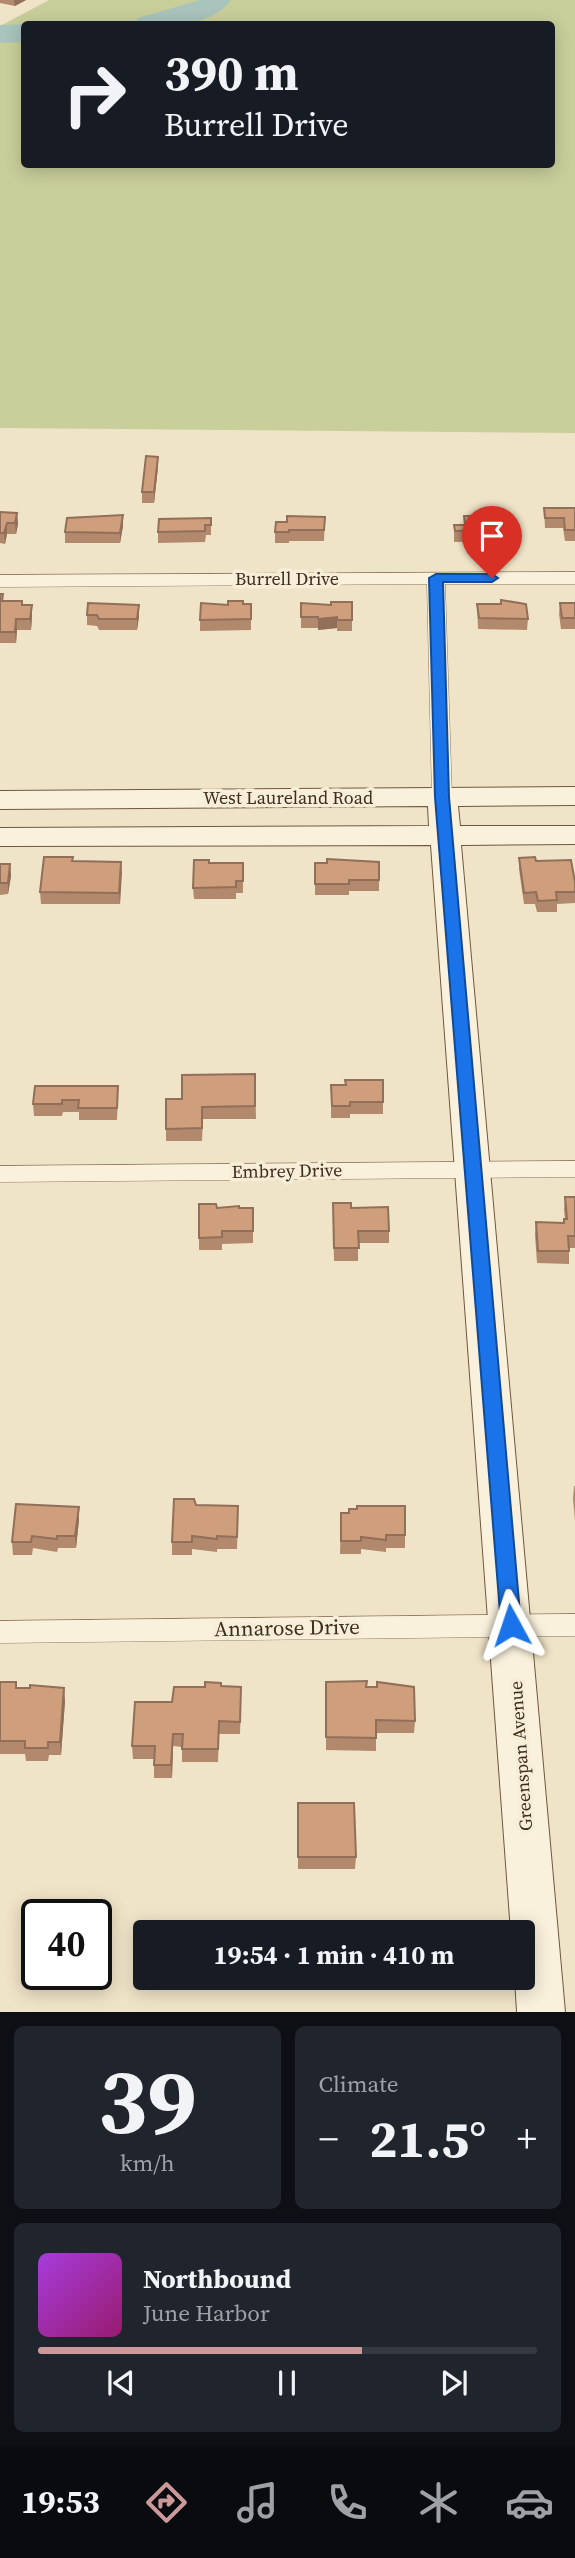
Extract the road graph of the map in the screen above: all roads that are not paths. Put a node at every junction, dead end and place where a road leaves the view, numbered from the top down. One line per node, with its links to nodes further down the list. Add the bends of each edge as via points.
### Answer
1 (436, 578): 2 (street, Burrell Drive); 3 (street, Burrell Drive); 5 (street, Greenspan Avenue)
2 (575, 578)
3 (0, 581)
4 (575, 796): 5 (street, West Laureland Road)
5 (442, 797): 6 (street, West Laureland Road); 8 (street, Greenspan Avenue)
6 (0, 800)
7 (575, 835): 8 (main road)
8 (445, 836): 9 (street); 11 (street, Greenspan Avenue)
9 (0, 837)
10 (575, 1169): 11 (street, Embrey Drive)
11 (474, 1170): 12 (street, Embrey Drive); 13 (street, Greenspan Avenue)
12 (0, 1174)
13 (511, 1625): 14 (street, Annarose Drive); 15 (street, Annarose Drive); 16 (street, Greenspan Avenue)
14 (575, 1625)
15 (0, 1632)
16 (541, 2012)

